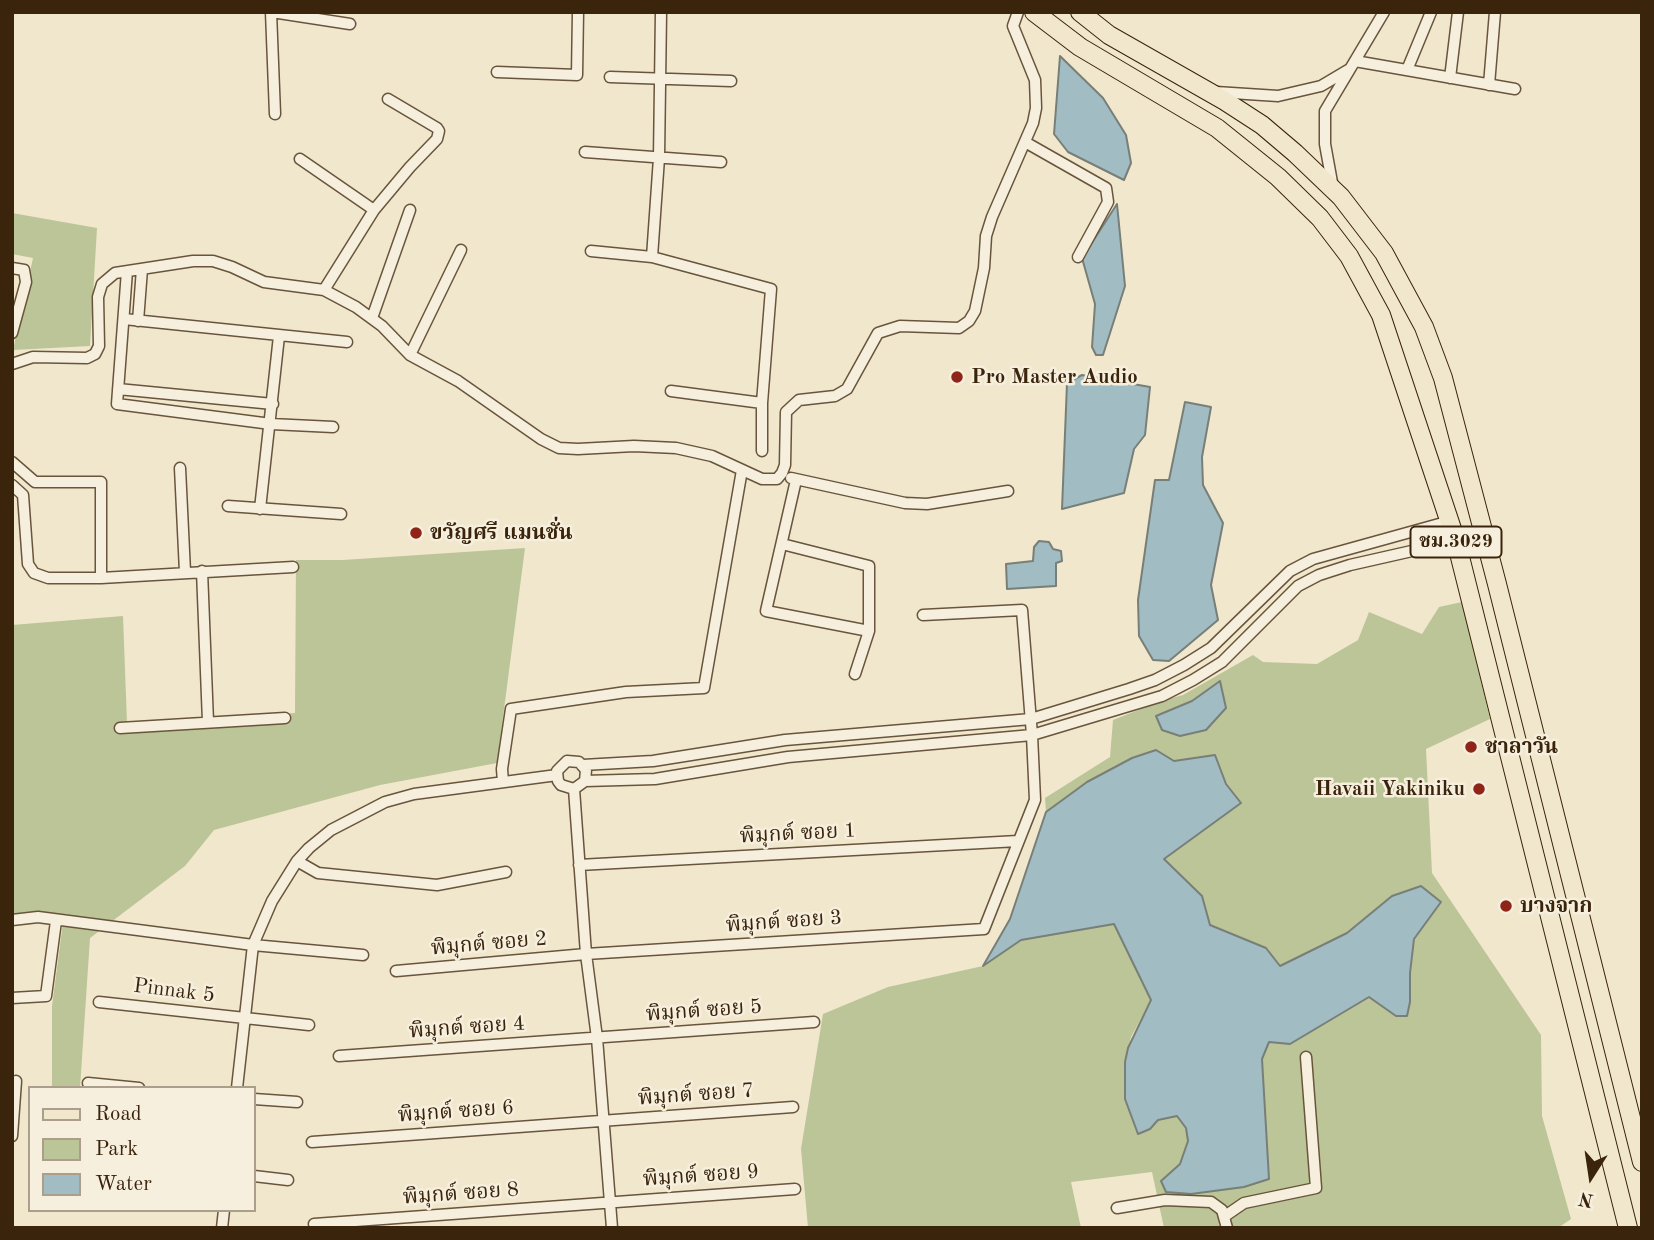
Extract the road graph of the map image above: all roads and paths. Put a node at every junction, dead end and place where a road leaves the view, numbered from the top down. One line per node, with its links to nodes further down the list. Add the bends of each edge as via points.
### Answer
1 (272, 12): 11 (street); 23 (street)
2 (578, 12): 14 (street, via 577,75)
3 (661, 12): 16 (street)
4 (1018, 12): 24 (street, via 1014,33 1030,65 1036,92 1033,123)
5 (1034, 12): 65 (main road, ชม.3029, via 1080,47 1217,128 1320,218 1349,256 1381,315)
6 (1080, 12): 21 (main road, ชม.3029, via 1110,35)
7 (1384, 12): 12 (street)
8 (1431, 12): 13 (street)
9 (1458, 12): 17 (street)
10 (1495, 12): 19 (street)
11 (350, 24)
12 (1353, 65): 13 (street); 21 (street, via 1321,86 1278,96); 29 (street, via 1325,111)
13 (1407, 70): 17 (street)
14 (497, 72)
15 (610, 77): 16 (street)
16 (659, 78): 18 (street); 26 (street)
17 (1450, 78): 19 (street)
18 (731, 81)
19 (1489, 85): 20 (street)
20 (1515, 89)
21 (1210, 92): 29 (main road, ชม.3029, via 1262,125)
22 (388, 99): 30 (street, via 437,128 438,134)
23 (275, 114)
24 (1025, 142): 35 (street, via 1106,188 1108,202); 58 (street, via 986,236 985,268 970,321 959,328 900,326 878,333 847,389 835,396 799,400 786,412)
25 (586, 152): 26 (street)
26 (659, 158): 28 (street); 34 (street)
27 (300, 159): 30 (street)
28 (721, 162)
29 (1333, 190): 119 (main road, ชม.3029, via 1384,253 1404,287 1443,378)
30 (374, 210): 39 (street)
31 (410, 210): 40 (street)
32 (461, 250): 46 (street)
33 (591, 251): 34 (street)
34 (652, 257): 50 (street, via 771,289)
35 (1078, 257)
36 (12, 268): 43 (street, via 24,270 26,282)
37 (142, 269): 38 (street); 39 (street, via 213,261 264,282); 42 (street)
38 (127, 271): 41 (street); 47 (street, via 115,273 102,284 95,354 87,358 33,357)
39 (324, 290): 40 (street)
40 (372, 318): 46 (street)
41 (124, 319): 42 (street); 48 (street)
42 (138, 321): 44 (street)
43 (12, 333)
44 (279, 335): 45 (street); 51 (street)
45 (347, 342)
46 (410, 355): 57 (street, via 559,448 676,449 712,456)
47 (12, 364)
48 (118, 389): 51 (street); 52 (street, via 117,404)
49 (671, 391): 50 (street)
50 (762, 403): 54 (street)
51 (273, 404): 52 (street)
52 (271, 424): 53 (street); 63 (street)
53 (333, 427)
54 (762, 451)
55 (12, 462): 71 (street, via 35,482 101,482)
56 (180, 468): 70 (street)
57 (742, 470): 58 (street, via 770,480); 89 (street, via 704,688 626,692 511,709)
58 (782, 473): 59 (street)
59 (796, 480): 61 (street, via 905,503 927,504); 67 (street)
60 (12, 485): 71 (street, via 23,495 28,564 34,573 48,578)
61 (1007, 491)
62 (228, 506): 63 (street)
63 (260, 509): 64 (street)
64 (341, 514)
65 (1450, 521): 66 (main road, ชม.3029); 72 (street, via 1313,559 1290,571)
66 (1456, 541): 74 (street, via 1320,575 1297,586); 129 (main road, ชม.3029)
67 (782, 544): 75 (street, via 869,566); 75 (street, via 766,611)
68 (293, 567): 69 (street)
69 (202, 571): 70 (street); 79 (street)
70 (186, 572): 71 (street)
71 (101, 578)
72 (1254, 606): 74 (street); 78 (street, via 1211,648 1155,680)
73 (923, 615): 78 (street, via 1022,610)
74 (1266, 618): 82 (street, via 1222,662 1162,696)
75 (869, 631): 76 (street)
76 (855, 674)
77 (285, 718): 79 (street)
78 (1031, 719): 81 (street); 82 (street)
79 (208, 722): 80 (street)
80 (120, 728)
81 (876, 733): 83 (street); 84 (street)
82 (1032, 735): 84 (street); 91 (street, via 1035,800)
83 (729, 749): 85 (street, via 653,761); 86 (street)
84 (877, 750): 86 (street)
85 (583, 765): 87 (street, via 567,761); 88 (street)
86 (732, 766): 88 (street, via 655,779)
87 (557, 775): 89 (street); 90 (street, via 564,787)
88 (585, 781): 90 (street)
89 (503, 782): 92 (street, via 414,794 385,803 331,830)
90 (573, 789): 93 (street)
91 (1018, 841): 93 (street, พิมุกต์ ซอย 1); 98 (street, พิมุกต์ ซอย 3, via 984,929)
92 (297, 861): 94 (street, via 318,873 437,885); 97 (street, via 272,901)
93 (579, 865): 98 (street)
94 (506, 872)
95 (12, 920): 96 (street, via 38,917)
96 (56, 921): 97 (street); 101 (street, via 46,996)
97 (253, 945): 99 (street); 103 (street)
98 (586, 954): 100 (street, พิมุกต์ ซอย 2); 106 (street)
99 (363, 956)
100 (396, 971)
101 (12, 998)
102 (99, 1002): 103 (street, Pinnak 5)
103 (245, 1019): 105 (street, Pinnak 5); 112 (street)
104 (814, 1022): 106 (street, พิมุกต์ ซอย 5)
105 (309, 1025)
106 (597, 1038): 107 (street, พิมุกต์ ซอย 4); 116 (street)
107 (339, 1056)
108 (1306, 1057): 125 (street, via 1316,1188 1244,1203)
109 (16, 1081): 117 (street)
110 (88, 1083): 111 (street)
111 (119, 1086)
112 (237, 1086)
113 (256, 1099): 114 (street)
114 (297, 1102)
115 (793, 1107): 116 (street, พิมุกต์ ซอย 7)
116 (603, 1120): 118 (street, พิมุกต์ ซอย 6); 123 (street)
117 (12, 1136)
118 (312, 1142)
119 (1641, 1155)
120 (256, 1176): 121 (street)
121 (288, 1180)
122 (795, 1189): 123 (street, พิมุกต์ ซอย 9)
123 (610, 1202): 126 (street, พิมุกต์ ซอย 8); 127 (street)
124 (1117, 1208): 125 (street, via 1165,1200 1211,1202 1219,1205)
125 (1225, 1216): 128 (street)
126 (314, 1224)
127 (612, 1228)
128 (1227, 1228)
129 (1628, 1228)

